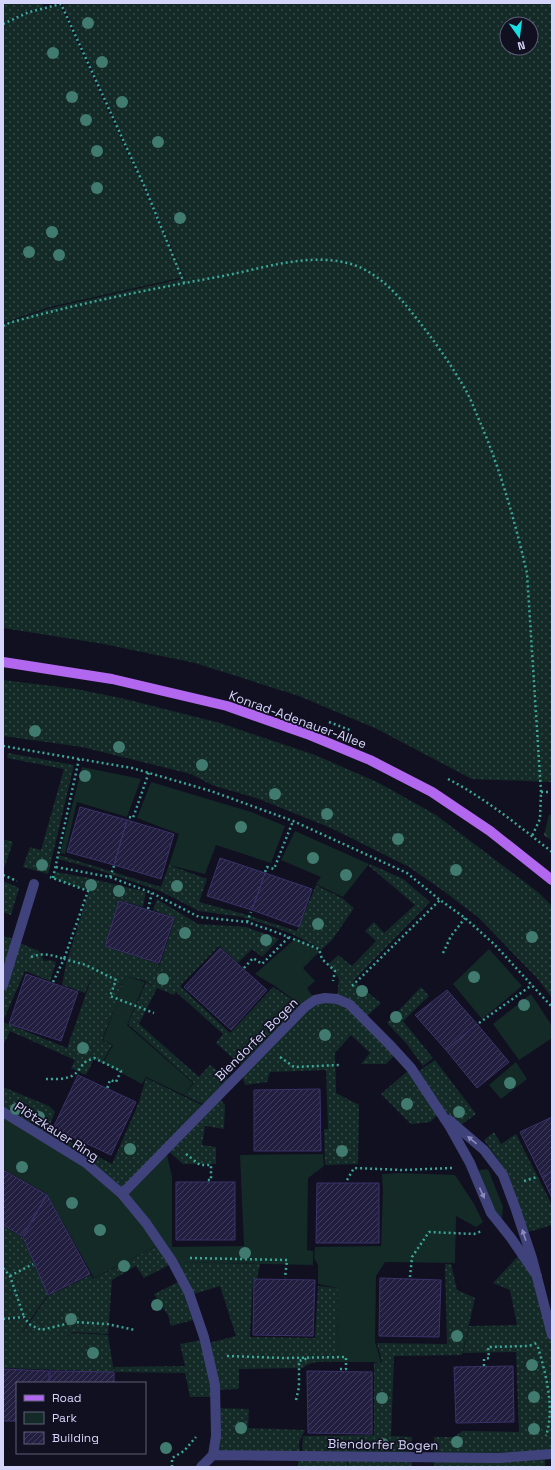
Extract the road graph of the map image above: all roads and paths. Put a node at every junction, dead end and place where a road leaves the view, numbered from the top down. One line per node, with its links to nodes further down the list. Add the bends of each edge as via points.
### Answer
1 (61, 4): 2 (path, via 29,12); 3 (path, via 146,190)
2 (3, 24)
3 (184, 283): 4 (path, via 52,311); 9 (path, via 306,259 333,260 352,265 384,282 407,306 438,346 466,390 485,434 501,478 527,573)
4 (3, 326)
5 (3, 662): 19 (main road, Konrad-Adenauer-Allee, via 135,684 227,706 307,734 370,760 432,792 490,831)
6 (3, 746): 7 (path)
7 (79, 759): 8 (path); 15 (path)
8 (149, 772): 11 (path, via 133,818); 12 (path)
9 (541, 792): 10 (path); 13 (path, via 540,819)
10 (552, 792)
11 (129, 817)
12 (293, 821): 16 (path, via 274,869 267,867); 23 (path, via 407,873)
13 (532, 836)
14 (114, 866): 18 (path)
15 (56, 867): 18 (path); 31 (path, via 53,878 88,891)
16 (265, 872)
17 (3, 875): 20 (path)
18 (110, 878): 22 (path)
19 (552, 880)
20 (21, 882)
21 (34, 884): 34 (street)
22 (152, 893): 24 (path); 27 (path, via 199,917)
23 (440, 900): 26 (path); 37 (path)
24 (148, 909)
25 (252, 912): 27 (path)
26 (465, 918): 29 (path, via 451,936); 35 (path, via 494,944)
27 (247, 922): 28 (path)
28 (289, 937): 32 (path, via 262,964 253,958); 36 (path, via 319,948 322,958 335,971)
29 (443, 953)
30 (28, 959): 31 (path, via 38,954)
31 (64, 959): 33 (path); 39 (path, via 86,965 116,980 110,996)
32 (244, 968)
33 (53, 982)
34 (3, 985)
35 (532, 985): 38 (path); 40 (path)
36 (332, 986)
37 (351, 987)
38 (552, 1007)
39 (154, 1013)
40 (479, 1023)
41 (265, 1047): 42 (path, via 294,1068); 46 (street, Biendorfer Bogen, via 315,1000 337,999 349,1004 411,1068); 47 (street, Biendorfer Bogen)
42 (340, 1065)
43 (46, 1079): 44 (path, via 65,1078 76,1073 83,1062 94,1058 121,1071 116,1082 110,1080)
44 (107, 1089)
45 (3, 1112): 53 (street, Plötzkauer Ring, via 86,1163)
46 (444, 1116): 59 (street, Biendorfer Bogen, one-way to 59, via 470,1163 491,1213); 59 (street, Biendorfer Bogen, one-way to 46, via 503,1175 484,1150)
47 (172, 1142): 51 (path, via 200,1165 211,1165 211,1180); 53 (street, Biendorfer Bogen)
48 (453, 1168): 50 (path, via 354,1168)
49 (537, 1177): 52 (path)
50 (347, 1180)
51 (207, 1182)
52 (518, 1184)
53 (122, 1194): 55 (street, Plötzkauer Ring)
54 (487, 1229): 60 (path, via 474,1234 429,1232 412,1257)
55 (171, 1259): 61 (path, via 180,1257 287,1260); 68 (street, Plötzkauer Ring, via 189,1293 204,1337)
56 (33, 1264): 58 (path)
57 (3, 1268): 58 (path)
58 (10, 1276): 62 (path)
59 (537, 1276): 65 (street, Biendorfer Bogen)
60 (410, 1277)
61 (285, 1278)
62 (24, 1317): 63 (path); 64 (path, via 29,1324 41,1330 74,1322 107,1324)
63 (3, 1319)
64 (135, 1330)
65 (552, 1335)
66 (542, 1340): 67 (path)
67 (537, 1343): 70 (path, via 529,1346 488,1347 489,1358 484,1358); 76 (path, via 545,1372 551,1415 546,1439)
68 (207, 1355): 69 (path); 75 (street, Plötzkauer Ring, via 215,1385 216,1436)
69 (313, 1357): 71 (path, via 346,1357 346,1369); 72 (path, via 299,1361)
70 (484, 1366)
71 (339, 1369)
72 (296, 1400)
73 (198, 1433): 77 (path, via 184,1451 172,1458)
74 (552, 1454): 76 (street, Biendorfer Bogen)
75 (213, 1455): 76 (street, Biendorfer Bogen, via 499,1458); 78 (street)
76 (534, 1456)
77 (172, 1467)
78 (201, 1467)

